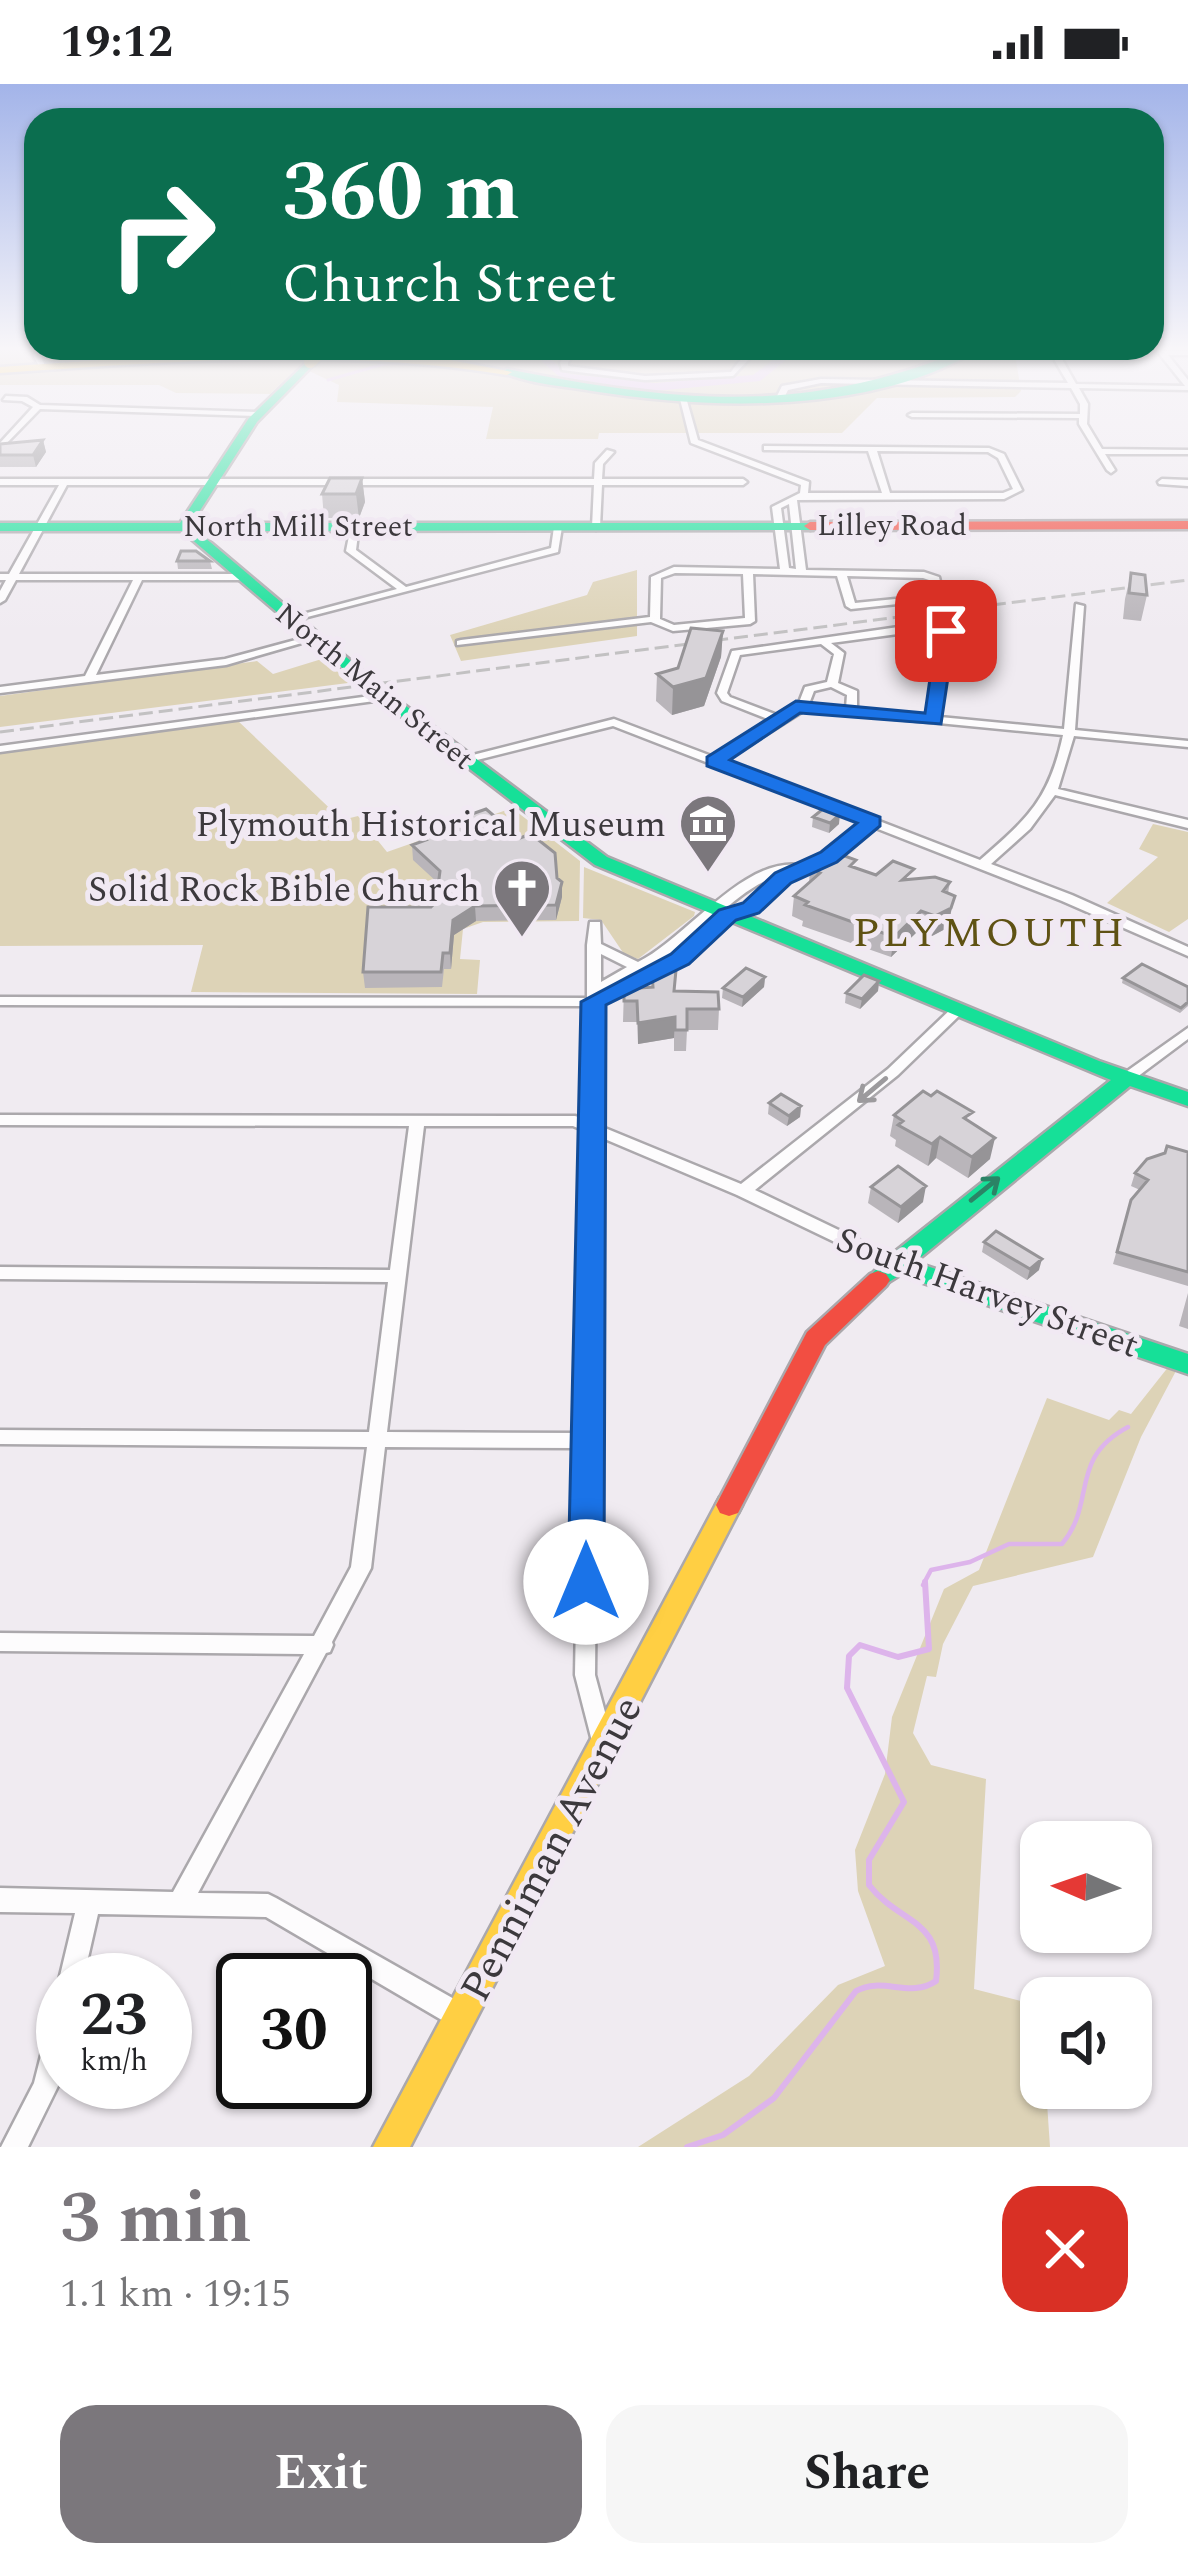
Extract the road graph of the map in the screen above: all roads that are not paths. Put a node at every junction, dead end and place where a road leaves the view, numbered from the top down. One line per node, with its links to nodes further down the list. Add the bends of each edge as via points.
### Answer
1 (238, 442): 12 (street)
2 (698, 442): 18 (street, via 793,475 807,487)
3 (1095, 442): 7 (street)
4 (767, 448): 5 (street)
5 (872, 450): 17 (street); 17 (street, via 988,450 1001,456 1018,490)
6 (610, 452): 15 (street, via 599,463)
7 (1100, 452): 8 (street); 9 (street)
8 (1188, 452)
9 (1111, 470)
10 (0, 482): 11 (street)
11 (65, 482): 12 (street); 24 (street)
12 (209, 482): 15 (street); 20 (street)
13 (743, 482): 15 (street)
14 (1162, 482): 16 (street)
15 (598, 483): 26 (street)
16 (1188, 483)
17 (887, 496): 18 (street)
18 (796, 497): 22 (street)
19 (1188, 525): 22 (street, Lilley Road)
20 (184, 526): 21 (street, North Mill Street); 24 (street, North Mill Street); 33 (street, North Main Street)
21 (355, 526): 25 (street, North Mill Street); 34 (street, via 351,551)
22 (786, 526): 26 (street, Lilley Road); 28 (street, via 802,571)
23 (0, 527): 24 (street, North Mill Street)
24 (38, 527): 31 (street)
25 (558, 527): 26 (street, North Mill Street); 34 (street, via 555,550)
26 (596, 527)
27 (748, 572): 28 (street); 37 (street, via 658,573); 37 (street, via 749,621 673,628)
28 (792, 572): 29 (street)
29 (841, 573): 29 (street, via 931,576 941,597 851,606)
30 (0, 577): 31 (street)
31 (14, 577): 32 (street); 35 (street)
32 (140, 577): 33 (street); 42 (street)
33 (240, 577): 38 (street, North Main Street)
34 (404, 590): 38 (street)
35 (0, 600)
36 (1079, 606): 50 (street)
37 (655, 619): 40 (street)
38 (292, 620): 39 (street, North Main Street)
39 (314, 638): 42 (street, via 226,662); 45 (street, North Main Street)
40 (461, 643)
41 (825, 643): 43 (street, via 839,652); 48 (street, via 736,653 722,693); 49 (street, via 925,627 946,631)
42 (89, 679): 44 (street)
43 (832, 684): 46 (street, via 809,689); 47 (street, via 855,695)
44 (0, 690)
45 (385, 697): 52 (street); 53 (street, North Main Street)
46 (803, 706): 47 (street); 48 (street)
47 (851, 711): 49 (street)
48 (777, 719): 54 (street)
49 (934, 719): 50 (street)
50 (1067, 732): 51 (street); 55 (street)
51 (1188, 744)
52 (0, 749)
53 (465, 760): 54 (street, via 602,722); 60 (street, North Main Street, via 601,862)
54 (714, 762): 56 (street)
55 (1051, 791): 57 (street); 58 (street)
56 (872, 822): 58 (street); 59 (street)
57 (1188, 824)
58 (982, 865): 63 (street)
59 (808, 866): 60 (street, via 751,908); 60 (street, via 762,874)
60 (720, 912): 64 (street, via 680,959); 67 (street, North Main Street)
61 (595, 925): 62 (street)
62 (594, 945): 64 (street); 66 (street)
63 (1188, 952)
64 (643, 970): 66 (street, via 608,980)
65 (0, 1001): 66 (street)
66 (594, 1002): 74 (street)
67 (957, 1010): 69 (street, North Main Street); 75 (street, one-way to 75)
68 (1188, 1032): 69 (street, Penniman Avenue)
69 (1128, 1077): 70 (street); 71 (street); 76 (street, Penniman Avenue, one-way to 69)
70 (1188, 1085)
71 (1188, 1100)
72 (0, 1120): 73 (street, South Harvey Street)
73 (417, 1121): 74 (street, South Harvey Street, via 575,1121); 78 (street)
74 (592, 1129): 75 (street, South Harvey Street); 82 (street)
75 (743, 1191): 76 (street, South Harvey Street)
76 (896, 1264): 79 (street, South Harvey Street); 85 (street, Penniman Avenue, via 815,1339)
77 (0, 1273): 78 (street)
78 (398, 1276): 81 (street)
79 (1188, 1364)
80 (0, 1437): 81 (street)
81 (377, 1440): 82 (street); 84 (street, via 361,1568)
82 (587, 1441): 85 (street, via 585,1675)
83 (0, 1642): 84 (street)
84 (323, 1645): 88 (street)
85 (603, 1748): 90 (street, Penniman Avenue)
86 (0, 1900): 87 (street)
87 (89, 1900): 88 (street); 89 (street)
88 (181, 1901): 90 (street, via 268,1906)
89 (76, 1953)
90 (461, 2017): 93 (street, Penniman Avenue)
91 (36, 2105): 92 (street)
92 (14, 2147)
93 (392, 2147)

